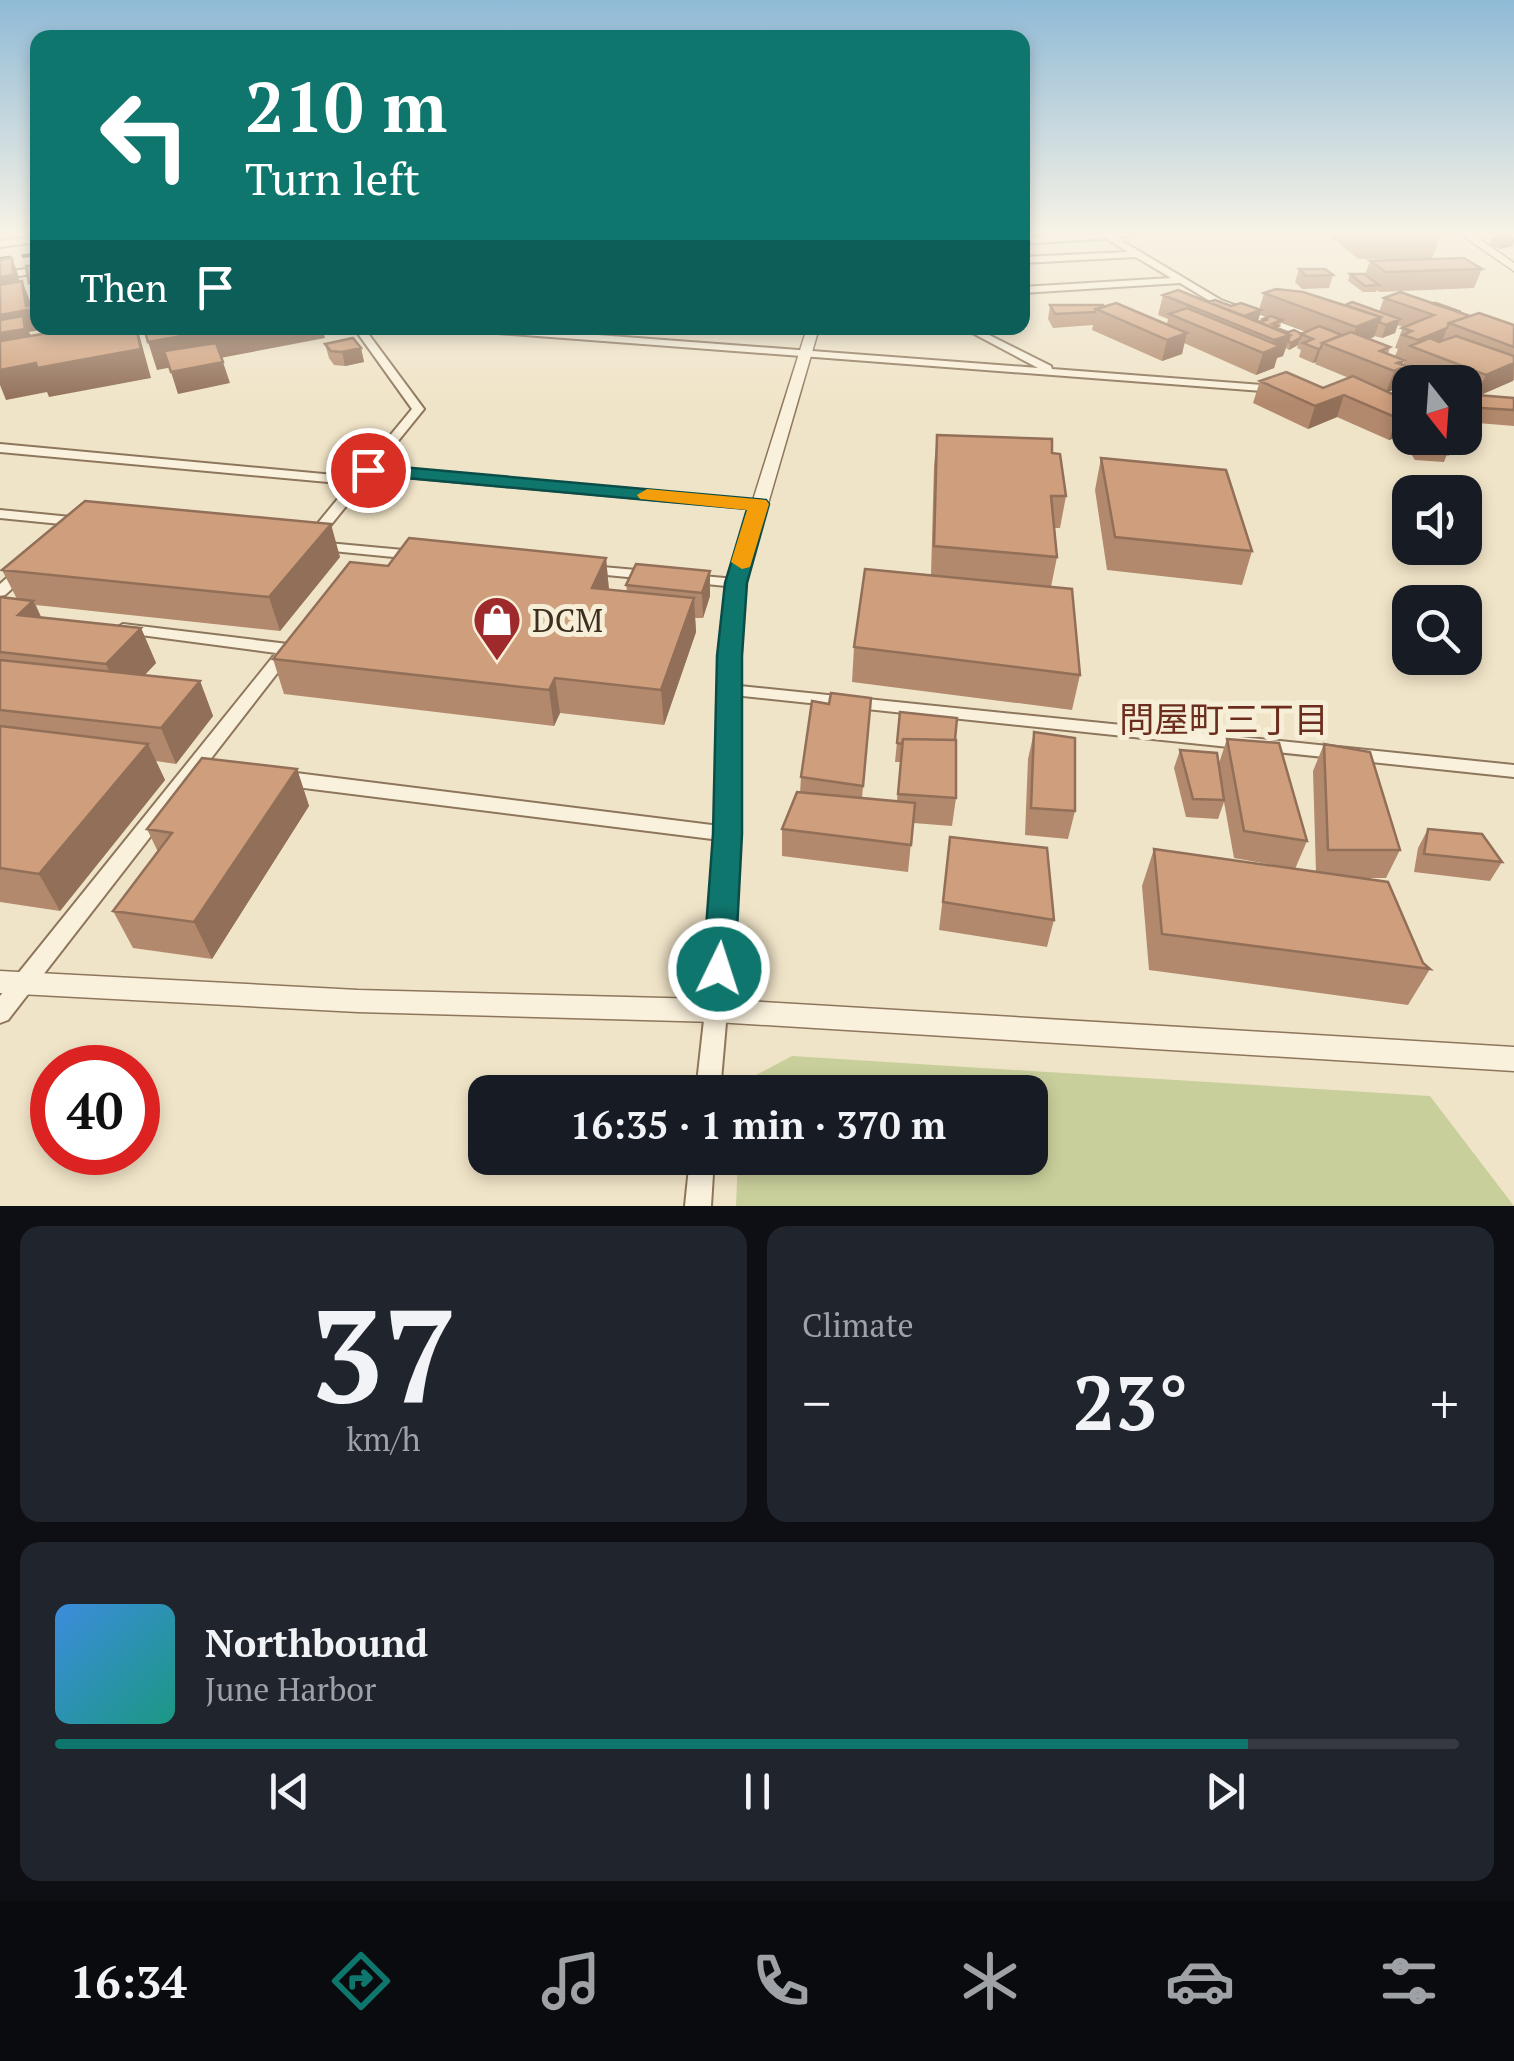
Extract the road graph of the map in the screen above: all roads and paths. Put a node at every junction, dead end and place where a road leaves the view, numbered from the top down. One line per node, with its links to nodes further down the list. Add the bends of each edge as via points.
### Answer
1 (1199, 290): 8 (street)
2 (364, 335): 17 (street, via 418,409)
3 (572, 335): 7 (street)
4 (715, 335): 7 (street)
5 (811, 335): 9 (street)
6 (982, 335): 12 (street)
7 (715, 345): 9 (street)
8 (1339, 346)
9 (805, 354): 12 (street); 18 (street)
10 (1375, 360): 11 (street)
11 (1392, 367)
12 (1055, 372): 13 (street)
13 (1292, 390)
14 (1370, 396): 15 (street)
15 (1392, 398)
16 (0, 448): 17 (street)
17 (364, 476): 18 (street); 21 (street)
18 (759, 504): 30 (street)
19 (0, 514): 20 (street)
20 (80, 522): 22 (street); 23 (street)
21 (325, 523)
22 (99, 524)
23 (66, 534)
24 (309, 545): 25 (street, via 361,558)
25 (425, 556)
26 (40, 557): 31 (street)
27 (582, 569): 28 (street)
28 (661, 576)
29 (681, 578): 30 (street)
30 (736, 583): 33 (street)
31 (0, 592)
32 (96, 626): 37 (street, via 294,642 204,768)
33 (730, 690): 34 (street); 36 (street)
34 (1514, 771)
35 (252, 775): 36 (street)
36 (728, 834): 38 (street)
37 (12, 983): 38 (street); 39 (street)
38 (716, 1011): 40 (street); 41 (street)
39 (0, 1012)
40 (1514, 1059)
41 (710, 1075)
42 (701, 1175): 43 (street)
43 (698, 1206)

